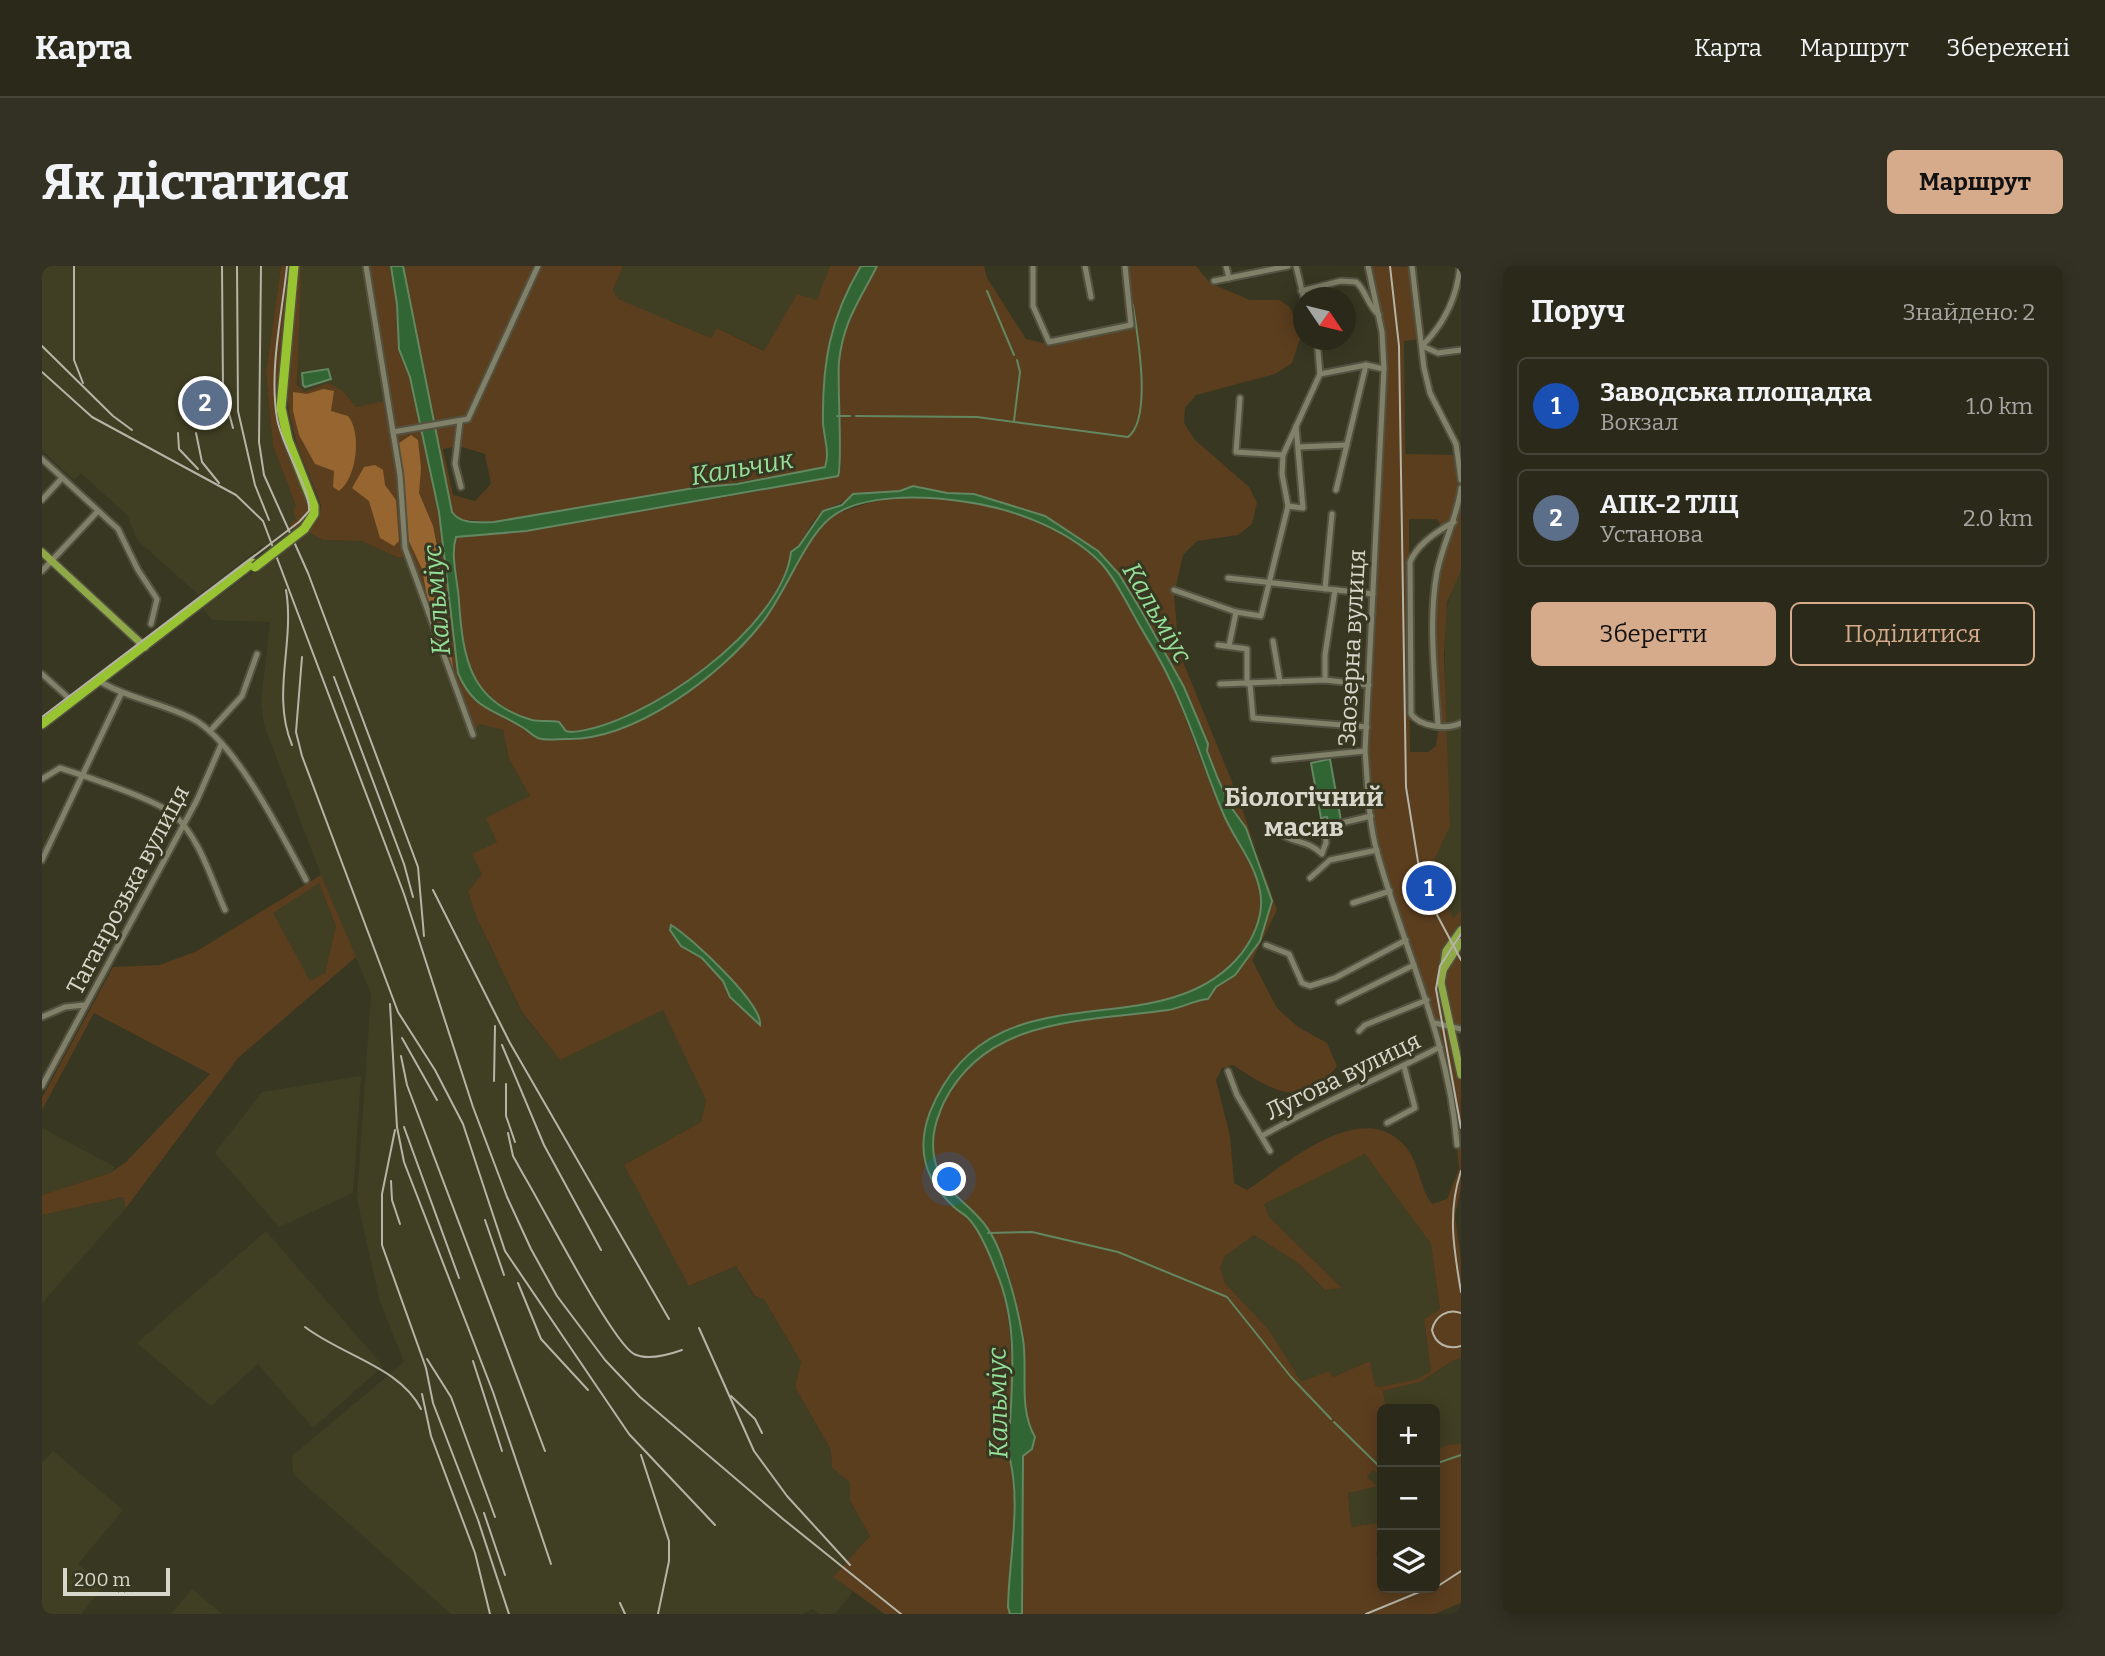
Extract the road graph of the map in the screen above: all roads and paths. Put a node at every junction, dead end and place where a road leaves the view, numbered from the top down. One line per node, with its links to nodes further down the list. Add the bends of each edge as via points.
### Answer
1 (293, 266): 58 (highway, bridge, via 281,401 288,440 313,501 311,519)
2 (366, 266): 28 (street)
3 (538, 266): 26 (street, via 478,402 468,419)
4 (1033, 266): 6 (street, via 1034,306 1049,342 1131,325)
5 (1085, 266): 17 (street)
6 (1125, 266)
7 (1226, 266): 13 (street)
8 (1288, 266): 13 (street)
9 (1296, 266): 15 (street)
10 (1368, 266): 18 (street, Заозерна вулиця)
11 (1412, 266): 19 (street)
12 (1460, 266): 19 (street, via 1456,296)
13 (1229, 278): 14 (street)
14 (1214, 281)
15 (1300, 287)
16 (1317, 287): 18 (street, via 1356,282)
17 (1091, 297)
18 (1379, 315): 23 (street, Заозерна вулиця)
19 (1422, 346): 21 (street, via 1438,353); 33 (street, via 1430,393 1456,444)
20 (1318, 350): 24 (street)
21 (1461, 350)
22 (1366, 365): 23 (street); 24 (street); 29 (street)
23 (1384, 369): 52 (street, Заозерна вулиця)
24 (1320, 374): 27 (street)
25 (1240, 398): 31 (street, via 1236,452)
26 (460, 421): 28 (street); 36 (street, via 455,464)
27 (1296, 426): 30 (street); 31 (street)
28 (393, 432): 74 (street, via 405,548)
29 (1347, 445): 30 (street); 38 (street)
30 (1299, 447): 40 (street, via 1303,508)
31 (1283, 455): 40 (street)
32 (42, 459): 34 (street)
33 (1461, 472): 35 (street)
34 (62, 478): 39 (street); 41 (street)
35 (1461, 480)
36 (461, 487)
37 (1461, 488): 43 (street)
38 (1336, 490)
39 (43, 498)
40 (1288, 506): 48 (street)
41 (98, 511): 45 (street); 54 (street, via 118,529 157,598)
42 (1332, 514): 49 (street)
43 (1454, 522): 71 (street, via 1437,570 1434,600); 71 (street, via 1415,550 1410,562 1411,714 1421,722)
44 (42, 552): 45 (main road)
45 (51, 561): 46 (street); 58 (main road)
46 (42, 571)
47 (1228, 578): 48 (street)
48 (1267, 582): 49 (street); 53 (street, via 1261,616)
49 (1325, 589): 51 (street)
50 (1174, 590): 53 (street)
51 (1335, 590): 52 (street); 61 (street)
52 (1373, 594): 66 (street, Заозерна вулиця)
53 (1236, 612): 57 (street)
54 (150, 624)
55 (1273, 641): 63 (street)
56 (1217, 645): 57 (street)
57 (1229, 646): 65 (street, via 1247,649)
58 (145, 647): 62 (highway)
59 (257, 654): 73 (street, via 242,696)
60 (42, 674): 68 (street)
61 (1325, 680): 63 (street); 66 (street)
62 (99, 681): 67 (street); 68 (highway)
63 (1280, 682): 65 (street)
64 (1220, 684): 65 (street)
65 (1248, 684): 72 (street, via 1252,718)
66 (1368, 685): 72 (street, Заозерна вулиця)
67 (121, 694): 73 (street, via 185,715); 78 (street)
68 (72, 701): 70 (highway)
69 (1461, 723): 71 (street)
70 (42, 724)
71 (1438, 725)
72 (1367, 727): 76 (street, Заозерна вулиця)
73 (210, 732): 75 (street)
74 (474, 735)
75 (221, 745): 81 (street, Таганрозька вулиця); 88 (street, via 261,797)
76 (1365, 751): 77 (street); 80 (street, Заозерна вулиця)
77 (1274, 760)
78 (83, 776): 79 (street, via 59,768); 81 (street, via 170,812); 85 (street)
79 (42, 779)
80 (1371, 816): 83 (street, Заозерна вулиця); 84 (street, via 1325,827)
81 (182, 825): 91 (street); 100 (street, Таганрозька вулиця)
82 (1284, 836): 84 (street, via 1312,844)
83 (1377, 850): 86 (street); 89 (street, Заозерна вулиця)
84 (1322, 853): 86 (street)
85 (42, 860)
86 (1330, 860): 87 (street)
87 (1310, 878)
88 (306, 880)
89 (1390, 891): 90 (street); 93 (street, Заозерна вулиця)
90 (1353, 903)
91 (225, 910)
92 (1461, 930): 97 (main road, via 1446,951)
93 (1406, 940): 95 (street, via 1335,978 1310,986 1302,983 1289,954); 96 (street, Заозерна вулиця)
94 (1461, 942): 97 (main road)
95 (1266, 945)
96 (1414, 965): 98 (street, Заозерна вулиця); 99 (street)
97 (1441, 974): 103 (main road)
98 (1427, 1000): 102 (street, Заозерна вулиця); 105 (street)
99 (1339, 1002)
100 (85, 1005): 101 (street); 111 (street, Таганрозька вулиця)
101 (42, 1017)
102 (1435, 1023): 103 (street); 106 (street, Заозерна вулиця)
103 (1450, 1026): 104 (street); 107 (main road)
104 (1461, 1029)
105 (1359, 1031)
106 (1440, 1047): 108 (street, Лугова вулиця); 114 (street, Заозерна вулиця, via 1454,1098)
107 (1460, 1061): 110 (main road)
108 (1404, 1066): 112 (street, via 1415,1108); 113 (street, Лугова вулиця)
109 (1228, 1070): 113 (street, Лугова вулиця)
110 (1461, 1075)
111 (42, 1086)
112 (1387, 1123)
113 (1262, 1136): 115 (street, Лугова вулиця)
114 (1458, 1145)
115 (1270, 1151)

